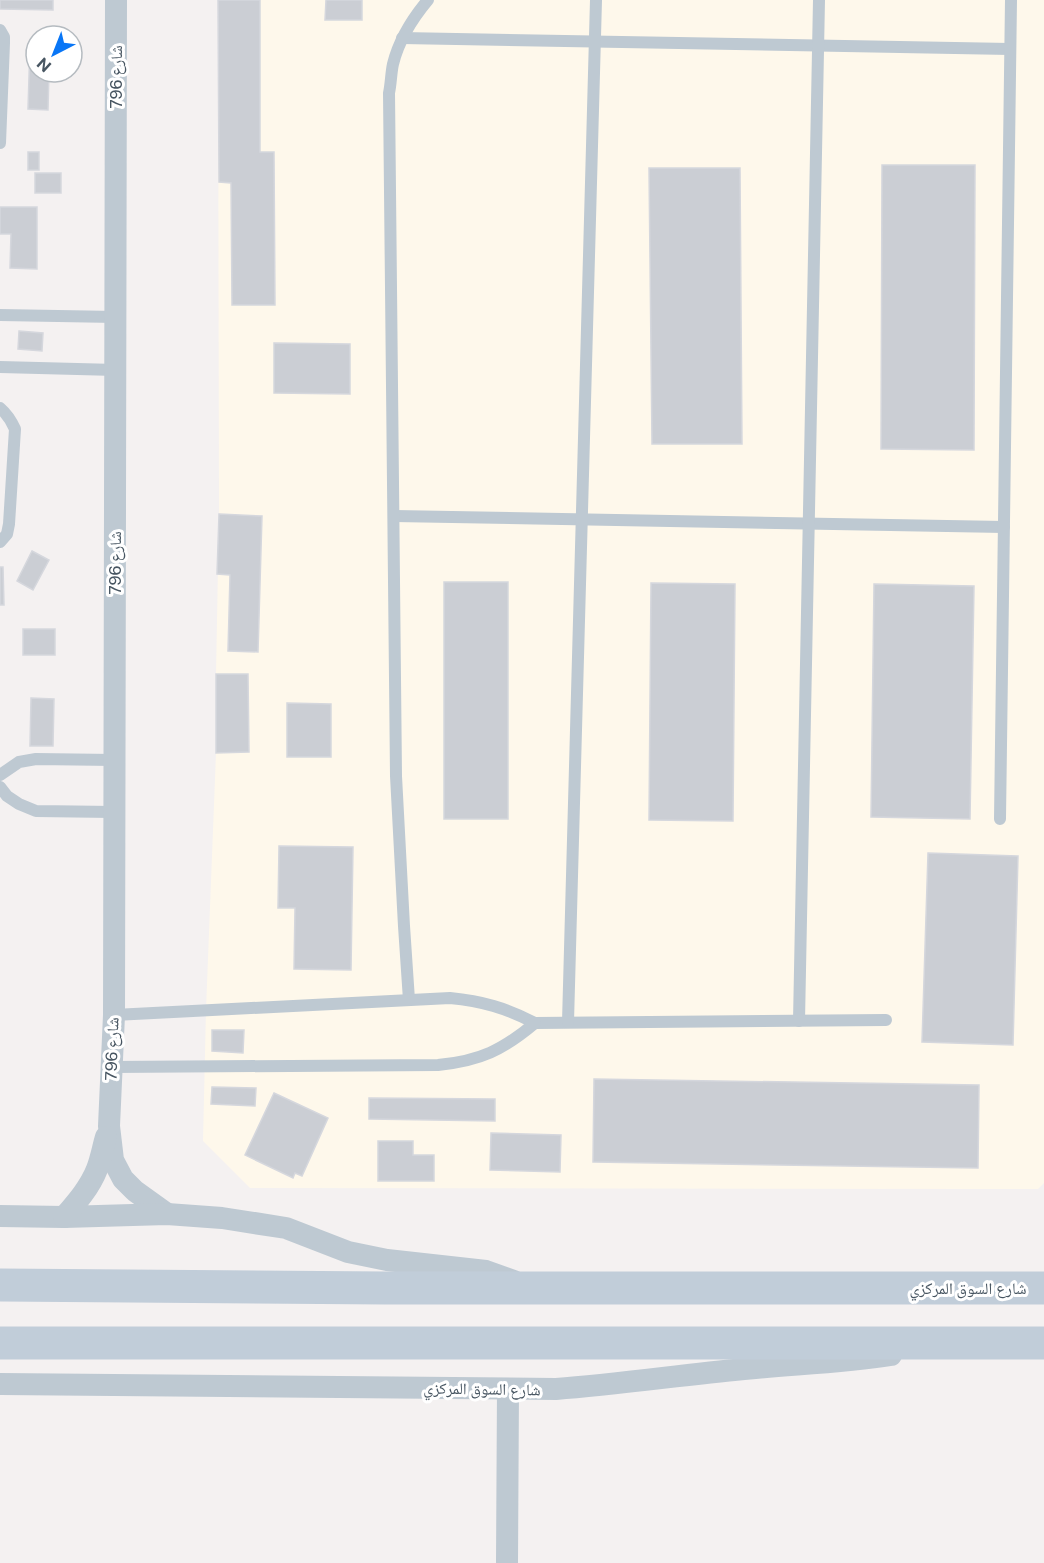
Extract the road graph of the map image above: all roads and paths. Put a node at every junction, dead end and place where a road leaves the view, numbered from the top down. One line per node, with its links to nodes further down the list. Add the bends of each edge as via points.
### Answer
1 (116, 0): 13 (street, شارع 796)
2 (428, 0): 7 (lane)
3 (596, 0): 8 (lane)
4 (819, 0): 9 (lane)
5 (1011, 0): 10 (lane)
6 (0, 30): 11 (lane, via 4,37)
7 (402, 38): 8 (lane); 17 (lane, via 389,93)
8 (596, 42): 9 (lane); 18 (lane)
9 (818, 45): 10 (lane); 19 (lane)
10 (1010, 49): 20 (lane)
11 (0, 143)
12 (0, 315): 13 (lane)
13 (116, 317): 15 (street, شارع 796)
14 (0, 367): 15 (lane)
15 (116, 370): 22 (street, شارع 796)
16 (0, 408): 21 (lane, via 15,429 9,524)
17 (394, 516): 18 (lane); 27 (lane, via 396,776)
18 (582, 520): 19 (lane); 31 (lane)
19 (809, 524): 20 (lane); 30 (lane)
20 (1004, 527): 26 (lane)
21 (0, 542)
22 (114, 760): 23 (lane, via 36,759 19,762); 25 (street, شارع 796)
23 (0, 775)
24 (0, 787): 25 (lane, via 7,796 36,811)
25 (113, 812): 28 (street, شارع 796)
26 (1000, 819)
27 (409, 1000): 28 (lane); 32 (lane, via 472,1000)
28 (114, 1015): 33 (street, شارع 796)
29 (886, 1020): 30 (lane)
30 (799, 1021): 31 (lane)
31 (568, 1022): 32 (lane)
32 (535, 1023): 33 (lane, via 490,1053 459,1063)
33 (112, 1067): 34 (street, شارع 796)
34 (109, 1126): 35 (street, شارع 796, via 113,1160 123,1179); 37 (street, شارع 796, via 90,1183)
35 (167, 1214): 37 (street, شارع السوق المركزي); 39 (street, شارع السوق المركزي, via 286,1228 348,1252 486,1271)
36 (0, 1216): 37 (street, شارع السوق المركزي)
37 (64, 1217)
38 (0, 1285): 39 (main road, شارع السوق المركزي)
39 (532, 1287): 40 (main road, شارع السوق المركزي)
40 (1044, 1288)
41 (960, 1342): 42 (main road, شارع السوق المركزي); 43 (main road, شارع السوق المركزي); 45 (street, شارع السوق المركزي, via 845,1361 578,1388)
42 (0, 1343)
43 (1044, 1343)
44 (0, 1384): 45 (street, شارع السوق المركزي)
45 (508, 1389): 46 (street)
46 (507, 1563)

